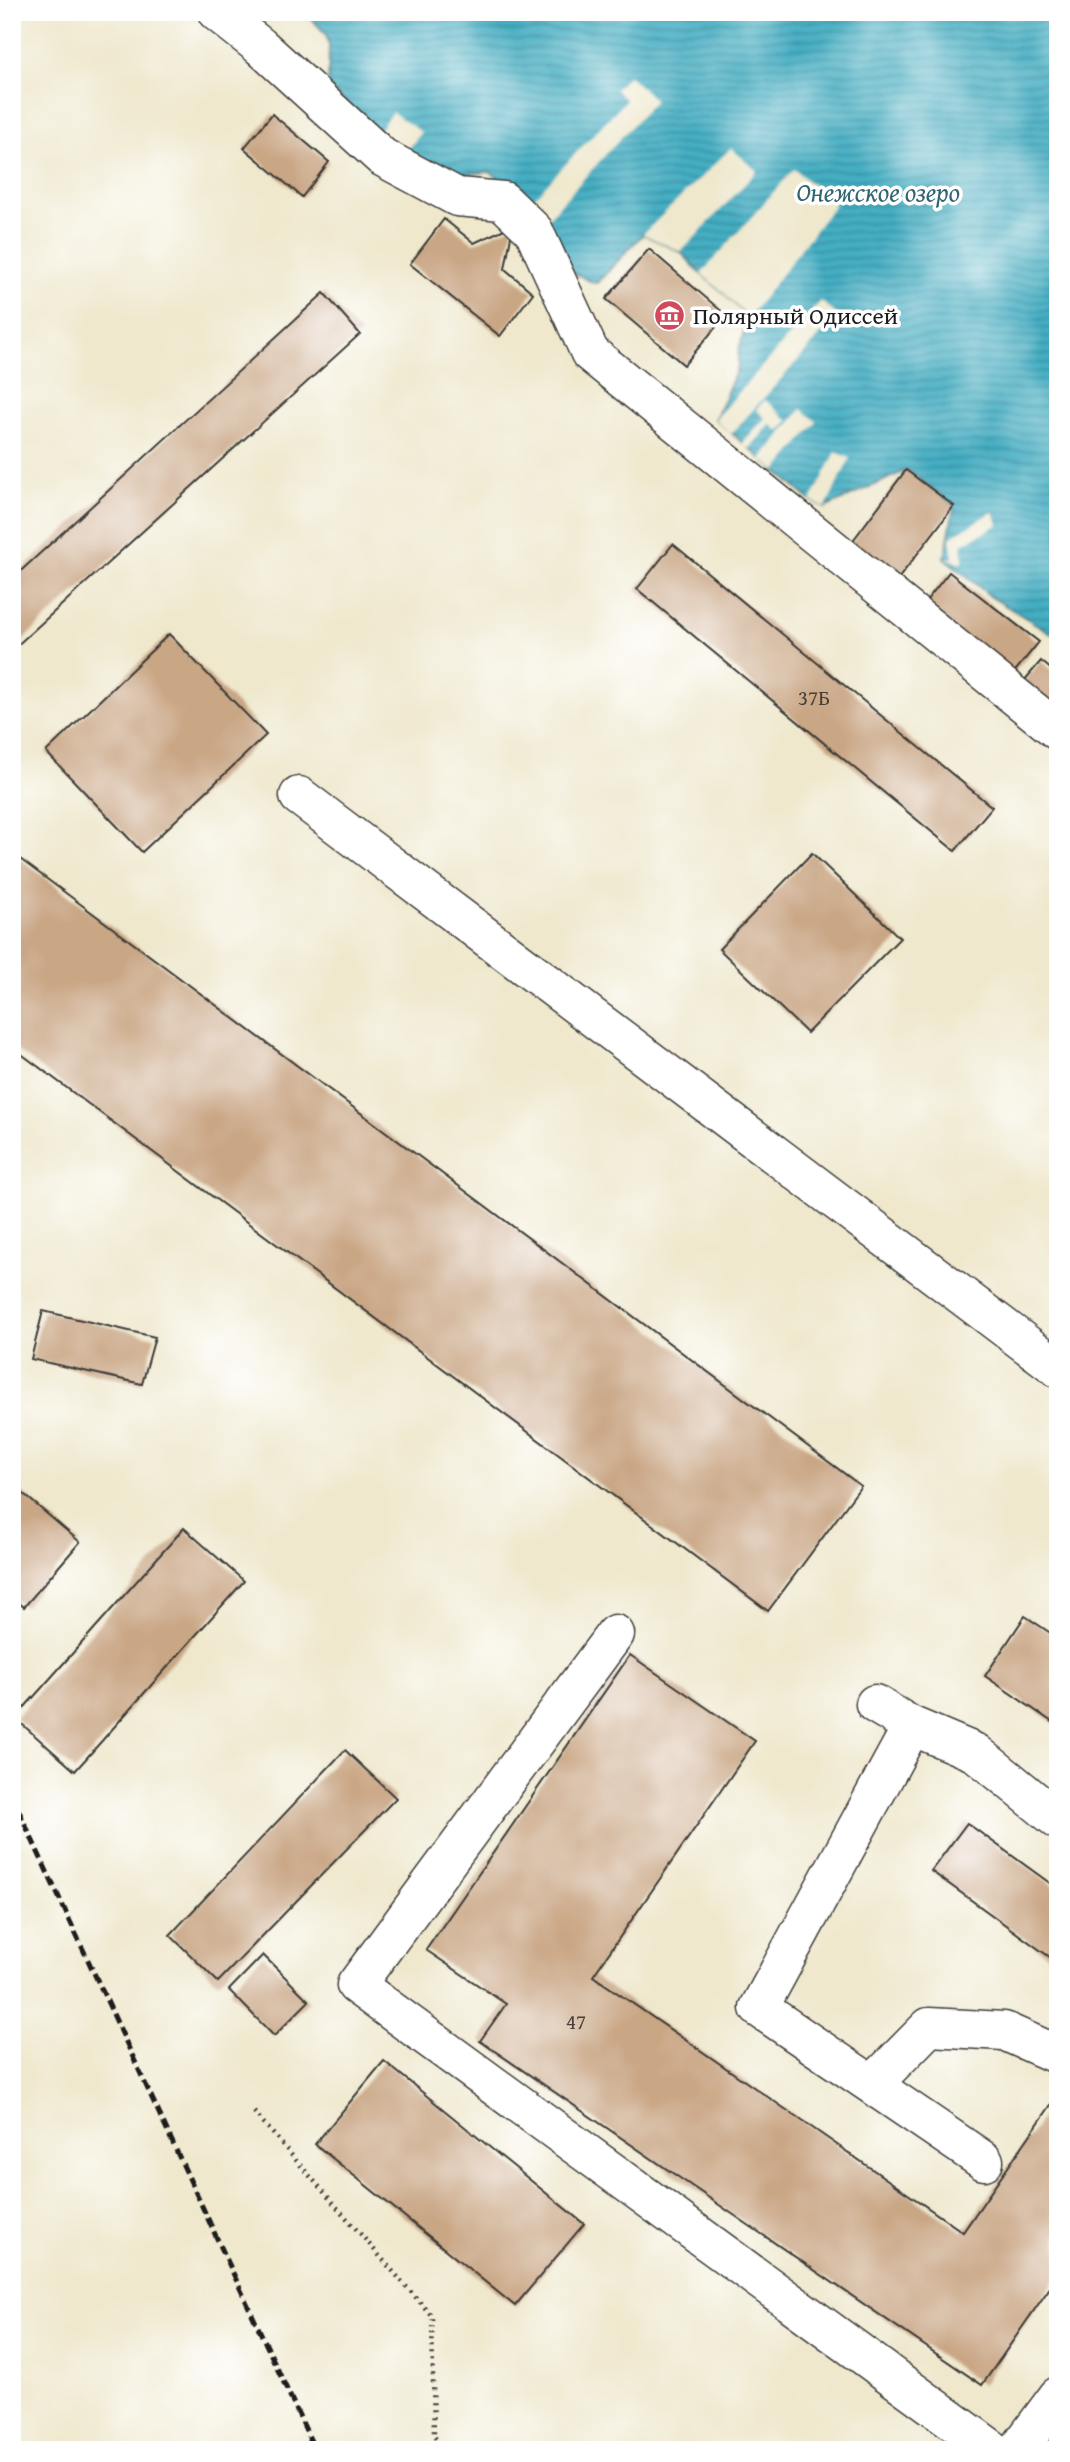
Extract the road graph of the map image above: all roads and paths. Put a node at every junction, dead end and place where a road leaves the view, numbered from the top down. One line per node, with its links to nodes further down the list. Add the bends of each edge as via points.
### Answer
1 (217, 12): 2 (lane, via 382,157 457,197 503,201 534,231 590,353)
2 (1058, 732)
3 (299, 796): 4 (lane)
4 (1058, 1368)
5 (615, 1634): 15 (lane, via 356,1984)
6 (875, 1704): 7 (lane)
7 (912, 1726): 8 (lane, via 976,1754); 10 (lane, via 759,2008)
8 (1058, 1820)
9 (1058, 2055): 10 (lane, via 1004,2031 929,2027)
10 (873, 2084): 12 (lane)
11 (254, 2112): 14 (path, via 432,2316 434,2436)
12 (984, 2161)
13 (1058, 2396): 16 (lane)
14 (444, 2450)
15 (993, 2450)
16 (1018, 2450)

